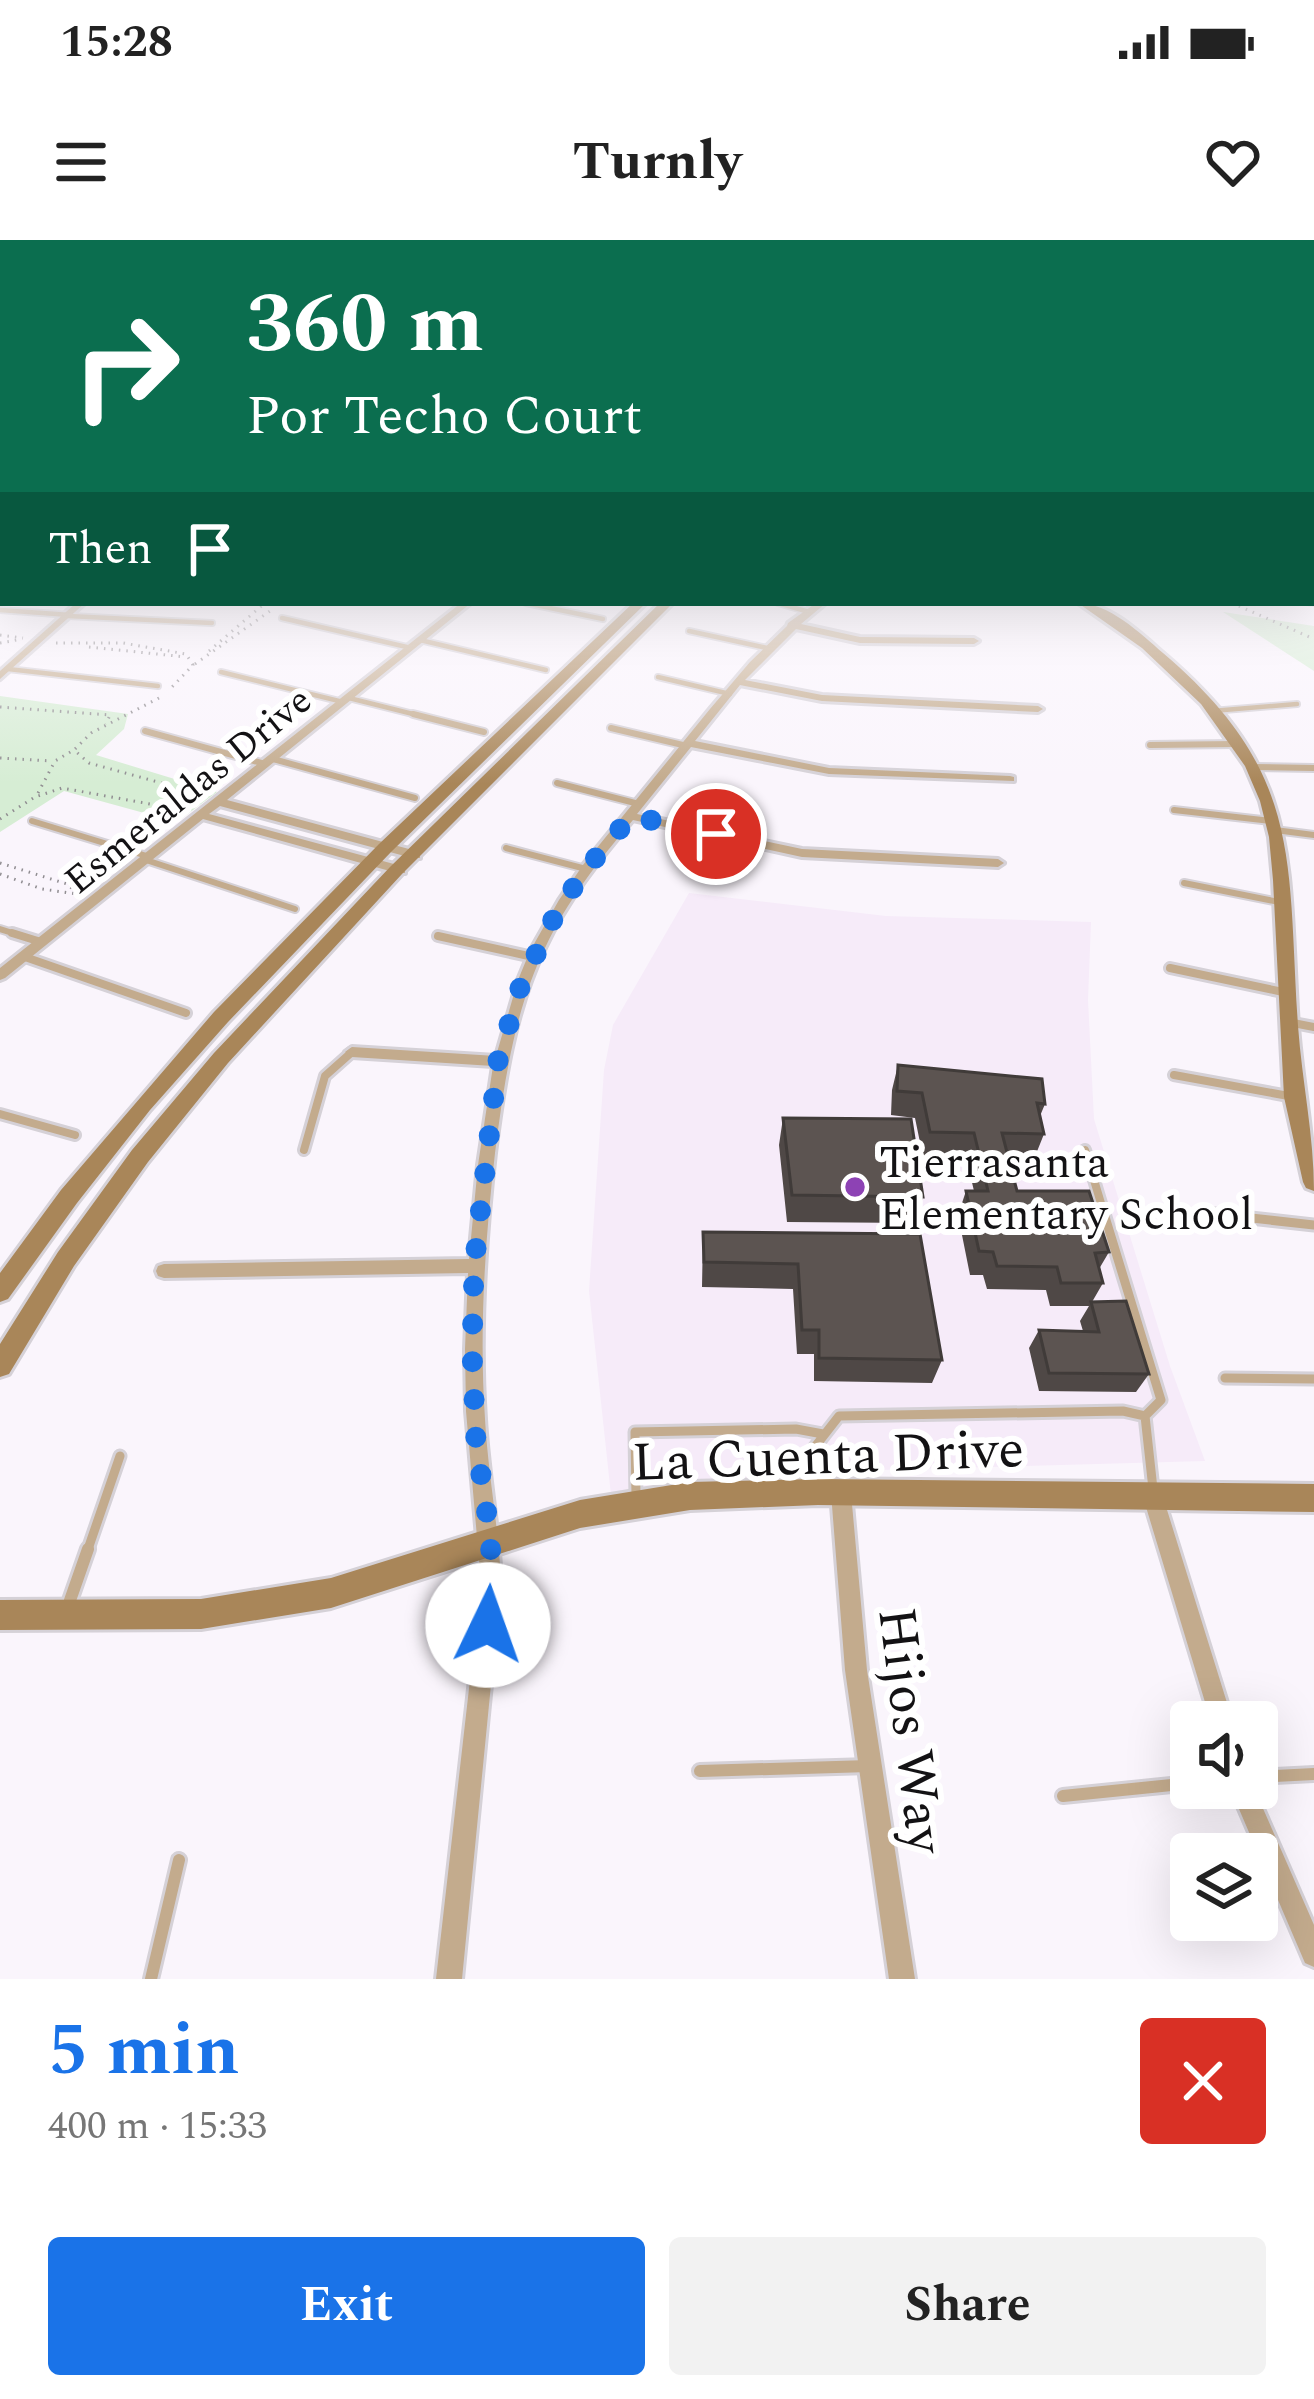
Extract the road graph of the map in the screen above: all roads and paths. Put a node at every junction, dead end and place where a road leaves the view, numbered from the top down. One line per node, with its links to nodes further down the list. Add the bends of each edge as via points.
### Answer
1 (61, 622): 17 (street)
2 (197, 622): 12 (lane)
3 (239, 622): 23 (path)
4 (254, 622): 23 (path)
5 (303, 622): 20 (lane)
6 (443, 622): 20 (street, Esmeraldas Drive)
7 (620, 622): 67 (main road)
8 (648, 622): 70 (main road)
9 (795, 622): 13 (street)
10 (1111, 622): 36 (main road)
11 (1276, 622): 16 (path)
12 (212, 623)
13 (791, 625): 18 (street, via 860,640); 22 (street)
14 (689, 631): 22 (lane)
15 (0, 635): 19 (path, via 25,638)
16 (1314, 639)
17 (40, 641): 21 (path); 28 (street)
18 (974, 641)
19 (0, 643)
20 (416, 644): 26 (lane); 32 (street, Esmeraldas Drive)
21 (84, 645): 24 (path); 24 (path, via 170,647)
22 (766, 648): 31 (street)
23 (209, 653): 25 (path)
24 (188, 657): 25 (path)
25 (193, 664): 37 (path, via 146,710)
26 (546, 670)
27 (221, 673): 32 (lane)
28 (2, 674): 30 (lane)
29 (658, 677): 31 (lane)
30 (158, 686)
31 (735, 688): 35 (street); 42 (street)
32 (346, 700): 40 (lane); 47 (street, Esmeraldas Drive)
33 (1297, 704): 36 (lane)
34 (0, 707): 37 (path, via 110,715)
35 (1038, 709)
36 (1210, 711): 41 (main road)
37 (105, 725): 44 (path)
38 (611, 728): 42 (lane)
39 (145, 731): 47 (lane)
40 (484, 731)
41 (1237, 744): 43 (lane); 48 (main road)
42 (688, 745): 51 (street, via 829,771); 58 (street)
43 (1150, 746)
44 (74, 750): 46 (path); 57 (path, via 89,763 165,784 172,790)
45 (0, 758): 46 (path)
46 (55, 761): 50 (path)
47 (269, 762): 55 (lane); 56 (street, Esmeraldas Drive)
48 (1250, 767): 49 (lane); 64 (main road)
49 (1314, 768)
50 (48, 778): 53 (path); 54 (path)
51 (1010, 778)
52 (557, 783): 58 (lane)
53 (62, 788): 54 (path); 57 (path)
54 (35, 797): 61 (path)
55 (415, 798)
56 (220, 802): 60 (street, Esmeraldas Drive); 67 (street)
57 (160, 806): 63 (path)
58 (636, 810): 71 (street, via 802,853); 72 (street)
59 (1174, 810): 64 (lane)
60 (203, 815): 63 (street, Esmeraldas Drive); 67 (street)
61 (0, 819)
62 (32, 821): 68 (lane)
63 (190, 825): 68 (street, Esmeraldas Drive)
64 (1274, 826): 65 (lane); 75 (main road)
65 (1314, 835)
66 (506, 848): 72 (lane)
67 (380, 854): 70 (street); 70 (street); 101 (main road, via 149,1092)
68 (148, 858): 76 (lane); 79 (street, Esmeraldas Drive)
69 (0, 863): 73 (path, via 79,894)
70 (409, 863): 102 (main road, via 183,1101)
71 (998, 863)
72 (586, 869): 81 (street)
73 (0, 874)
74 (1184, 883): 75 (lane)
75 (1280, 902): 84 (main road)
76 (295, 909)
77 (0, 929): 79 (lane)
78 (438, 936): 81 (lane)
79 (42, 943): 80 (street, Esmeraldas Drive)
80 (24, 956): 83 (street, Esmeraldas Drive); 85 (lane)
81 (535, 957): 89 (street)
82 (1170, 968): 84 (lane)
83 (0, 975)
84 (1285, 992): 86 (main road)
85 (186, 1013)
86 (1286, 1022): 87 (lane); 91 (main road)
87 (1314, 1027)
88 (352, 1052): 89 (street); 94 (lane, via 325,1076)
89 (498, 1061): 99 (street)
90 (1174, 1075): 91 (lane)
91 (1295, 1097): 96 (main road)
92 (0, 1114): 93 (lane)
93 (75, 1136)
94 (304, 1150)
95 (1085, 1150): 105 (lane, via 1161,1400)
96 (1314, 1182)
97 (1206, 1214): 98 (lane)
98 (1314, 1225)
99 (474, 1266): 100 (street); 112 (street, via 476,1442)
100 (164, 1271)
101 (0, 1292)
102 (0, 1366)
103 (1225, 1378): 104 (lane)
104 (1314, 1379)
105 (1145, 1416): 106 (lane, via 859,1413 838,1416); 109 (lane)
106 (823, 1434): 108 (lane, via 814,1448); 111 (lane, via 635,1432)
107 (120, 1456): 114 (lane)
108 (829, 1492): 109 (main road, La Cuenta Drive); 111 (main road, La Cuenta Drive); 116 (street, Hijos Way)
109 (1154, 1497): 110 (main road, La Cuenta Drive); 115 (street)
110 (1314, 1498)
111 (638, 1504): 112 (main road, La Cuenta Drive)
112 (491, 1541): 114 (main road, La Cuenta Drive, via 331,1593 201,1614); 126 (street, via 485,1667)
113 (0, 1615): 114 (main road, La Cuenta Drive)
114 (64, 1616)
115 (1216, 1701)
116 (871, 1766): 117 (lane); 127 (street, Hijos Way)
117 (700, 1771)
118 (1314, 1774): 119 (lane)
119 (1278, 1776)
120 (1170, 1785): 121 (lane)
121 (1063, 1796)
122 (1251, 1809): 124 (street)
123 (179, 1860): 125 (lane)
124 (1314, 1954)
125 (151, 1979)
126 (449, 1979)
127 (902, 1979)

